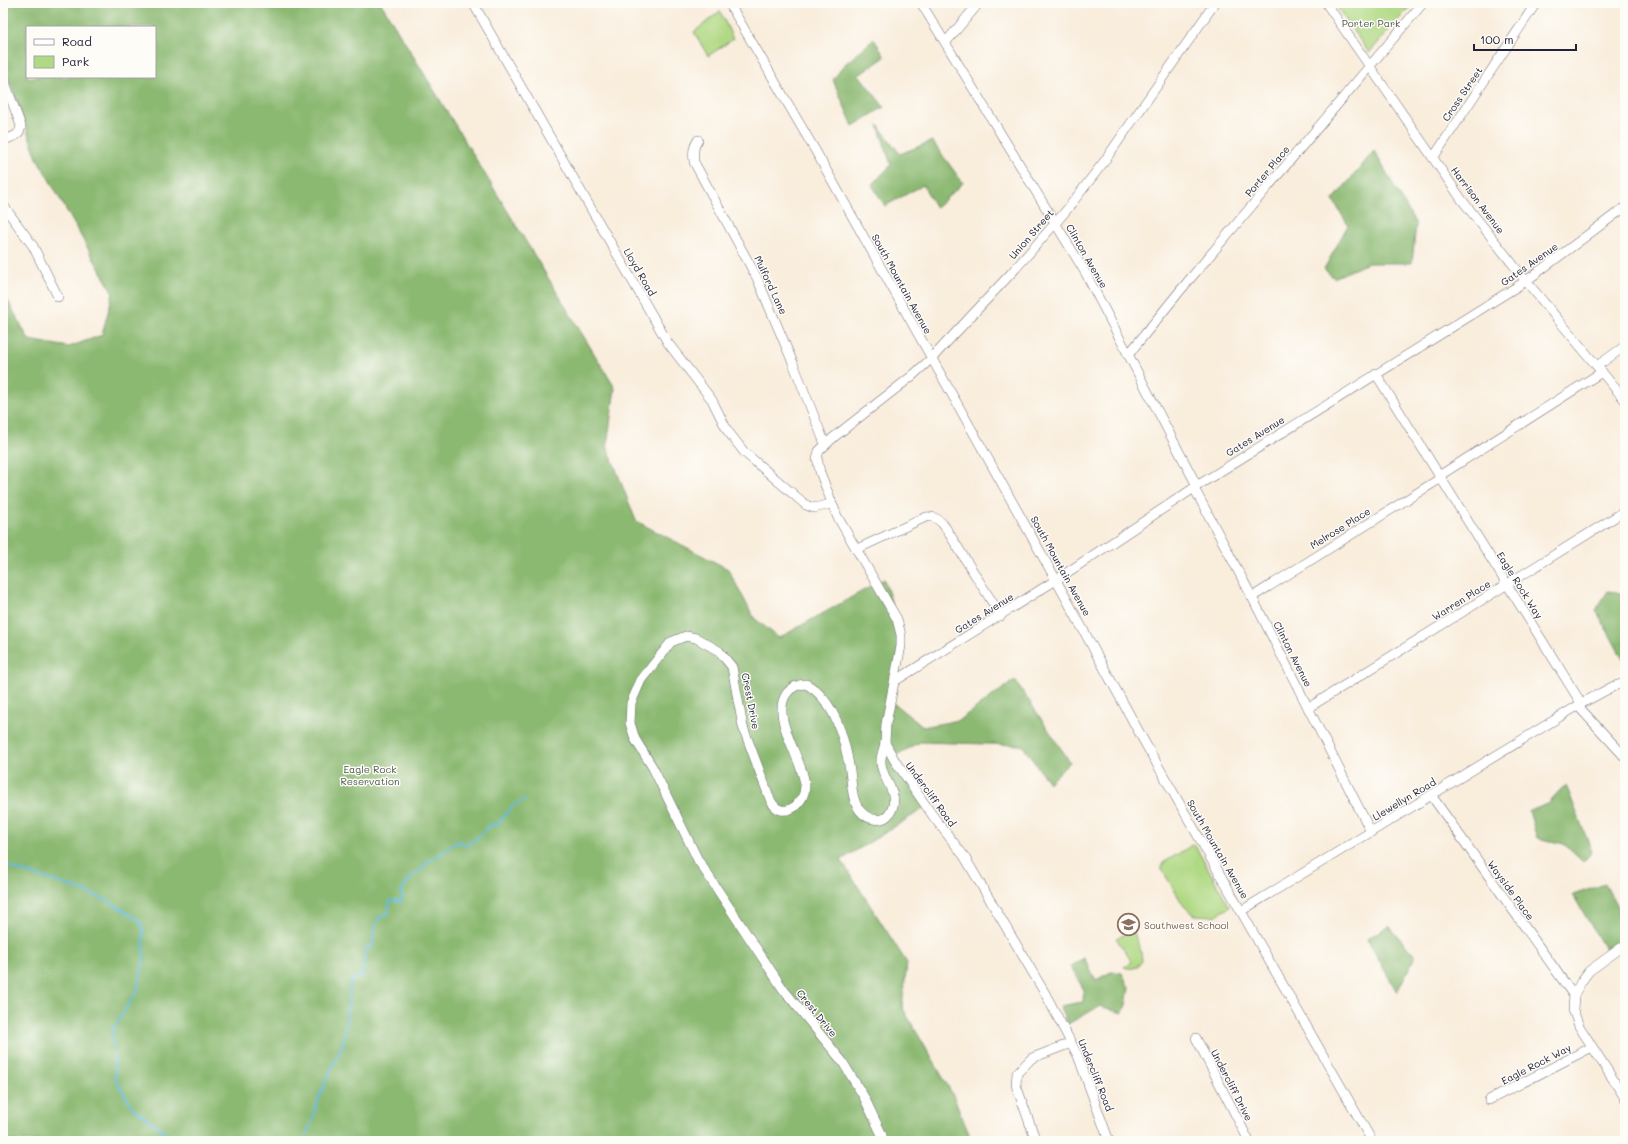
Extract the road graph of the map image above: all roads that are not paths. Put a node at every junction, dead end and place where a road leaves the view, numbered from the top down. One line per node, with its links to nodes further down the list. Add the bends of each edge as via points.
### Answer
1 (472, 3): 29 (street, Lloyd Road, via 668,343 712,400 736,442 744,452 806,505 814,508)
2 (729, 3): 22 (street, South Mountain Avenue)
3 (921, 3): 9 (street, Clinton Avenue)
4 (979, 3): 9 (street)
5 (1215, 3): 17 (street, Union Street, via 1103,163)
6 (1326, 3): 10 (street, Harrison Avenue)
7 (1423, 3): 10 (street, Porter Place)
8 (1536, 3): 14 (street, Cross Street)
9 (946, 42): 17 (street, Clinton Avenue)
10 (1370, 66): 14 (street, Harrison Avenue); 21 (street, Porter Place)
11 (3, 77): 12 (street, via 21,123 20,132 16,136)
12 (3, 140)
13 (698, 140): 26 (street, Mulford Lane, via 693,153 694,162 757,278)
14 (1433, 158): 18 (street, Harrison Avenue, via 1462,200)
15 (3, 205): 19 (street, via 33,246)
16 (1625, 207): 18 (street, Gates Avenue)
17 (1055, 223): 21 (street, Clinton Avenue, via 1085,272); 22 (street, Union Street)
18 (1526, 281): 23 (street, Harrison Avenue); 24 (street, Gates Avenue)
19 (58, 297)
20 (1625, 346): 23 (street, Melrose Place)
21 (1128, 355): 28 (street, Clinton Avenue)
22 (932, 358): 26 (street, Union Street); 32 (street, South Mountain Avenue)
23 (1600, 369): 25 (street, Harrison Avenue); 27 (street, Melrose Place)
24 (1376, 374): 27 (street, Eagle Rock Way); 28 (street, Gates Avenue)
25 (1625, 400)
26 (825, 444): 29 (street, Undercliff Road, via 817,458)
27 (1440, 477): 33 (street, Eagle Rock Way); 34 (street, Melrose Place)
28 (1195, 487): 32 (street, Gates Avenue); 34 (street, Clinton Avenue)
29 (832, 504): 31 (street, Undercliff Road)
30 (1625, 511): 33 (street, Warren Place)
31 (857, 549): 35 (street, via 926,517 935,517 945,526); 36 (street, Undercliff Road, via 897,619 901,646)
32 (1056, 580): 35 (street, Gates Avenue); 44 (street, South Mountain Avenue)
33 (1507, 584): 38 (street, Eagle Rock Way); 39 (street, Warren Place)
34 (1252, 597): 39 (street, Clinton Avenue)
35 (1001, 616): 36 (street, Gates Avenue)
36 (895, 681): 40 (street, Undercliff Road, via 886,724)
37 (1625, 683): 38 (street, Llewellyn Road, via 1614,686)
38 (1580, 705): 41 (street, Eagle Rock Way); 42 (street, Llewellyn Road)
39 (1308, 708): 43 (street, Clinton Avenue)
40 (886, 743): 48 (street, Undercliff Road, via 903,773 964,856 1046,995); 52 (street, Crest Drive, via 881,762 893,794 894,804 891,814 884,819 876,820 868,818 856,806 851,790 845,746 828,705 806,684 790,690 785,696 782,711 803,778 804,791 799,803 789,810 782,810 777,809 770,799 743,727 732,667 719,651 696,638 686,636 671,642 649,669 631,703 630,723 635,739 698,860 783,990 842,1061 864,1097 882,1135)
41 (1625, 757)
42 (1430, 795): 43 (street, Llewellyn Road); 46 (street, Wayside Place)
43 (1371, 832): 44 (street, Llewellyn Road)
44 (1241, 911): 56 (street, South Mountain Avenue)
45 (1625, 945): 46 (street, via 1589,971)
46 (1574, 996): 49 (street, via 1578,1026)
47 (1196, 1038): 55 (street, Undercliff Drive)
48 (1071, 1043): 53 (street, via 1032,1058 1017,1073 1016,1085); 54 (street, Undercliff Road)
49 (1592, 1047): 50 (street); 51 (street, Eagle Rock Way)
50 (1625, 1098)
51 (1489, 1100)
52 (882, 1141)
53 (1036, 1141)
54 (1109, 1141)
55 (1248, 1141)
56 (1372, 1141)

